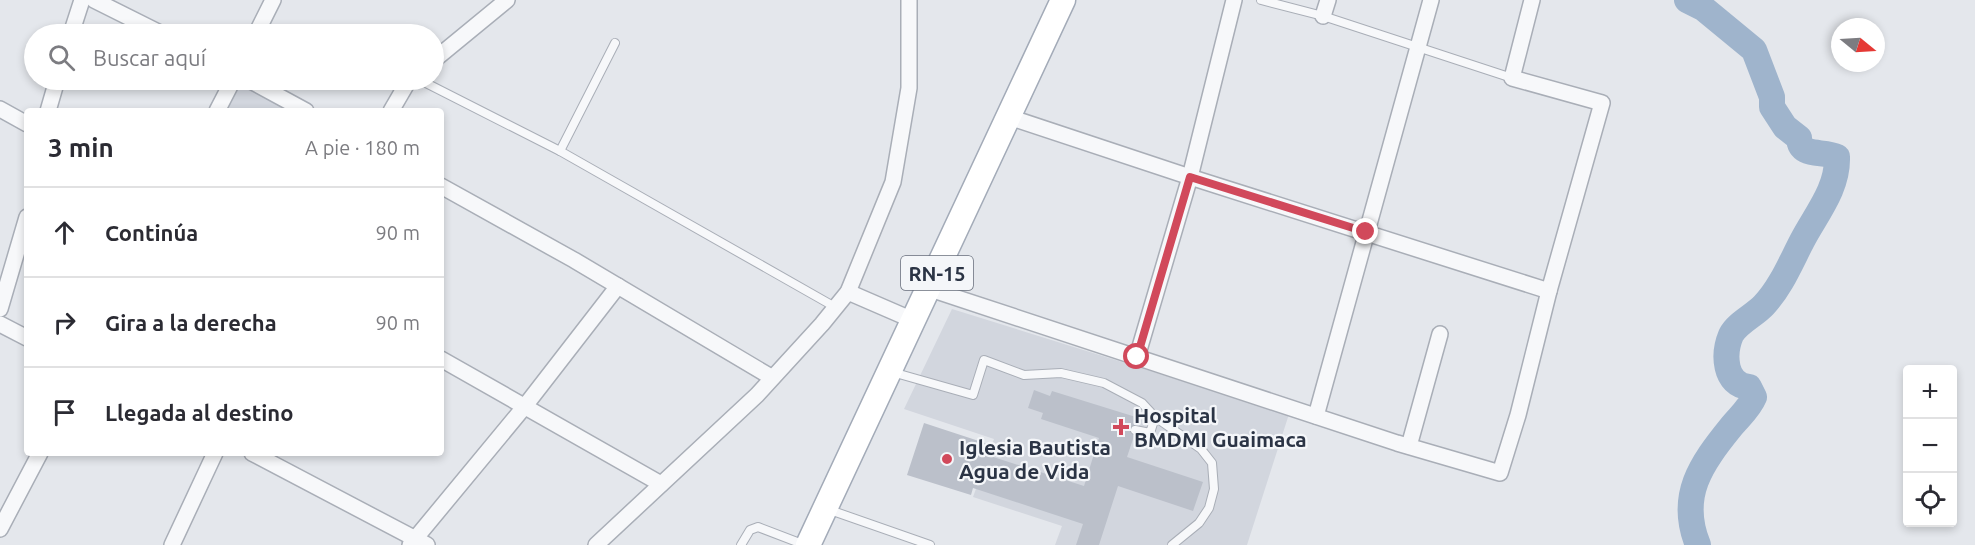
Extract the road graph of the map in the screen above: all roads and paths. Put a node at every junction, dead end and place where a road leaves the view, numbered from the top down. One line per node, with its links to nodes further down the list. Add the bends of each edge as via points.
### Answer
1 (82, 0): 13 (street)
2 (94, 0): 14 (street)
3 (273, 0): 15 (street)
4 (507, 0): 18 (street)
5 (909, 0): 40 (street, via 909,88 893,182)
6 (1063, 0): 30 (main road, RN-15)
7 (1233, 0): 33 (street)
8 (1261, 0): 12 (lane)
9 (1328, 0): 12 (street)
10 (1431, 0): 17 (street)
11 (1532, 0): 19 (street)
12 (1323, 15): 17 (lane)
13 (74, 24)
14 (142, 24)
15 (261, 24)
16 (615, 43): 32 (lane)
17 (1418, 47): 19 (lane); 36 (street)
18 (444, 52)
19 (1512, 78): 39 (street, via 1602,103)
20 (54, 90): 25 (street)
21 (229, 90): 26 (street)
22 (267, 90): 27 (street)
23 (403, 90): 28 (street)
24 (440, 90): 32 (lane)
25 (49, 108)
26 (219, 108)
27 (300, 108)
28 (393, 108)
29 (0, 109): 31 (street)
30 (1009, 117): 33 (street); 38 (main road, RN-15)
31 (24, 122)
32 (561, 151): 41 (lane)
33 (1190, 177): 36 (street); 47 (street)
34 (444, 188): 37 (street)
35 (24, 227): 42 (street)
36 (1366, 232): 39 (street); 52 (street)
37 (618, 286): 50 (street); 51 (street)
38 (930, 289): 43 (main road, RN-15); 47 (street)
39 (1549, 291): 55 (street, via 1500,472)
40 (848, 292): 41 (street); 43 (street)
41 (835, 307): 50 (street)
42 (0, 309)
43 (915, 321): 49 (main road, RN-15)
44 (0, 324): 46 (street)
45 (1440, 334): 55 (street)
46 (24, 336)
47 (1137, 357): 52 (street)
48 (444, 362): 51 (street)
49 (891, 372): 53 (lane, via 973,395 984,360 1024,375 1061,374 1104,383 1142,403); 60 (main road, RN-15)
50 (771, 377): 59 (street, via 757,395)
51 (525, 406): 59 (street); 62 (street)
52 (1316, 416): 55 (street)
53 (1155, 417): 54 (lane, via 1150,433); 68 (lane, via 1201,448 1212,463 1214,489 1209,508 1199,523)
54 (1135, 430)
55 (1409, 446)
56 (38, 456): 61 (street)
57 (214, 456): 63 (street)
58 (258, 456): 62 (street)
59 (661, 484): 64 (street)
60 (825, 509): 66 (main road, RN-15); 67 (lane)
61 (0, 529)
62 (417, 543)
63 (172, 545)
64 (596, 545)
65 (741, 545): 66 (lane, via 750,530 758,527)
66 (806, 545)
67 (930, 545)
68 (1172, 545)

